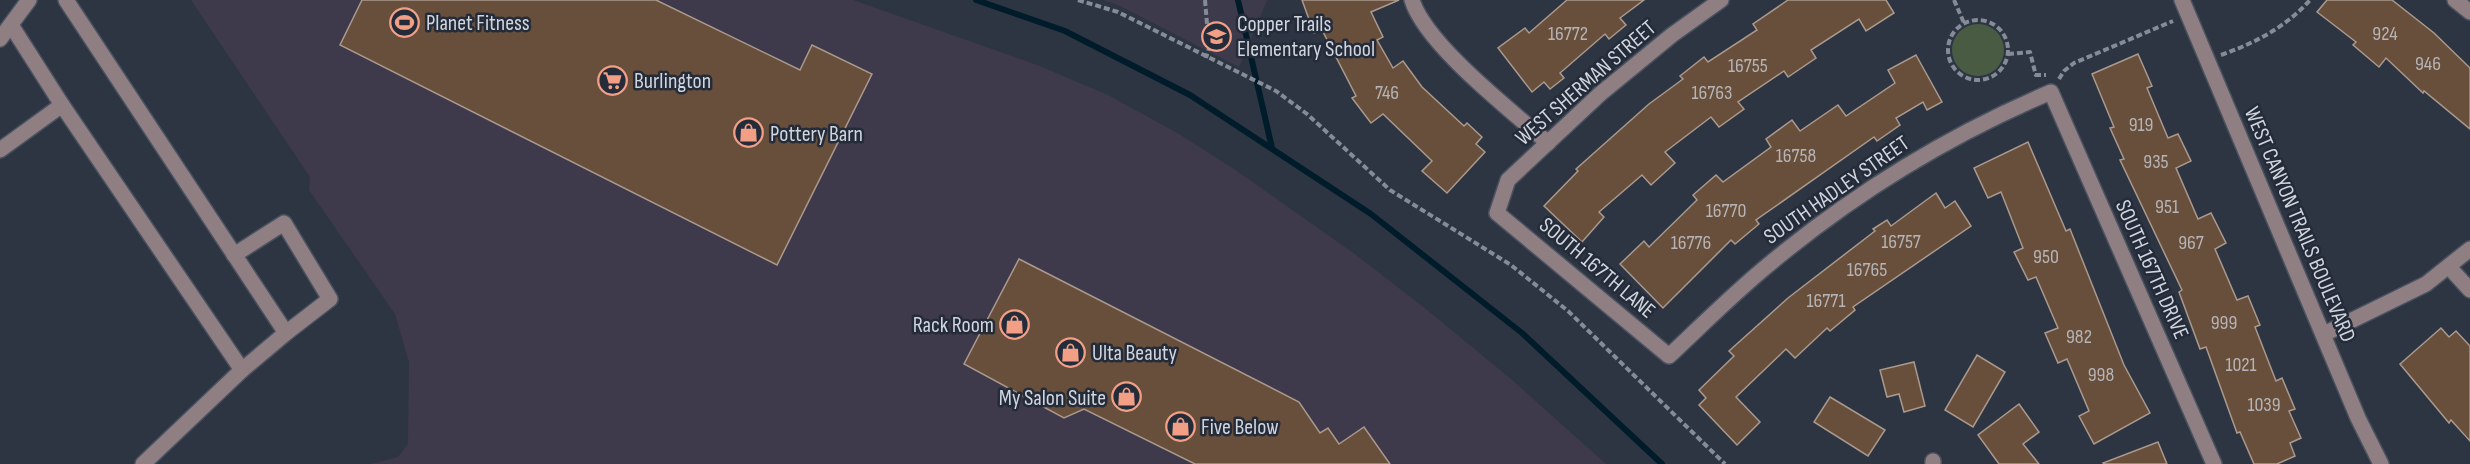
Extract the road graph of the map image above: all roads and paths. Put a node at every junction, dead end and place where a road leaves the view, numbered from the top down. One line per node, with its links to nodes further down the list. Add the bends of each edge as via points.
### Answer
1 (29, 0): 13 (street)
2 (66, 0): 25 (street)
3 (1078, 0): 16 (path, via 1118,12)
4 (1205, 0): 16 (path, via 1209,48)
5 (1412, 0): 21 (street, via 1414,8 1459,65)
6 (1720, 0): 21 (street, WEST SHERMAN STREET, via 1600,94)
7 (1954, 0): 12 (path)
8 (2310, 0): 17 (path, via 2281,27 2240,48)
9 (2455, 0): 11 (street)
10 (2185, 7): 17 (street, WEST CANYON TRAILS BOULEVARD); 18 (path, via 2074,63 2060,79)
11 (2470, 12)
12 (1964, 23): 15 (path, via 1974,20 1993,24 2006,38); 15 (path, via 1947,46 1958,74 1977,81 1987,79 2003,67)
13 (11, 25): 14 (street); 20 (street)
14 (0, 39)
15 (2008, 54): 18 (path, via 2030,52)
16 (1206, 58): 33 (path, via 1276,91 1390,190 1511,265 1568,311)
17 (2206, 59): 29 (street, WEST CANYON TRAILS BOULEVARD)
18 (2035, 75): 19 (path)
19 (2051, 92): 30 (street, SOUTH HADLEY STREET, via 1992,117 1878,182 1766,266); 34 (street, SOUTH 167TH DRIVE)
20 (62, 105): 22 (street); 31 (street)
21 (1548, 142): 23 (street, WEST SHERMAN STREET, via 1508,180)
22 (0, 150)
23 (1497, 213): 30 (street, SOUTH 167TH LANE)
24 (2470, 249): 26 (street)
25 (234, 255): 28 (street); 28 (street, via 284,223 330,299)
26 (2449, 267): 27 (street); 29 (street, via 2390,304)
27 (2470, 290)
28 (286, 333): 31 (street)
29 (2324, 334): 35 (street, WEST CANYON TRAILS BOULEVARD)
30 (1669, 356)
31 (242, 370): 32 (street)
32 (143, 464)
33 (1725, 464)
34 (2214, 464)
35 (2381, 464)

